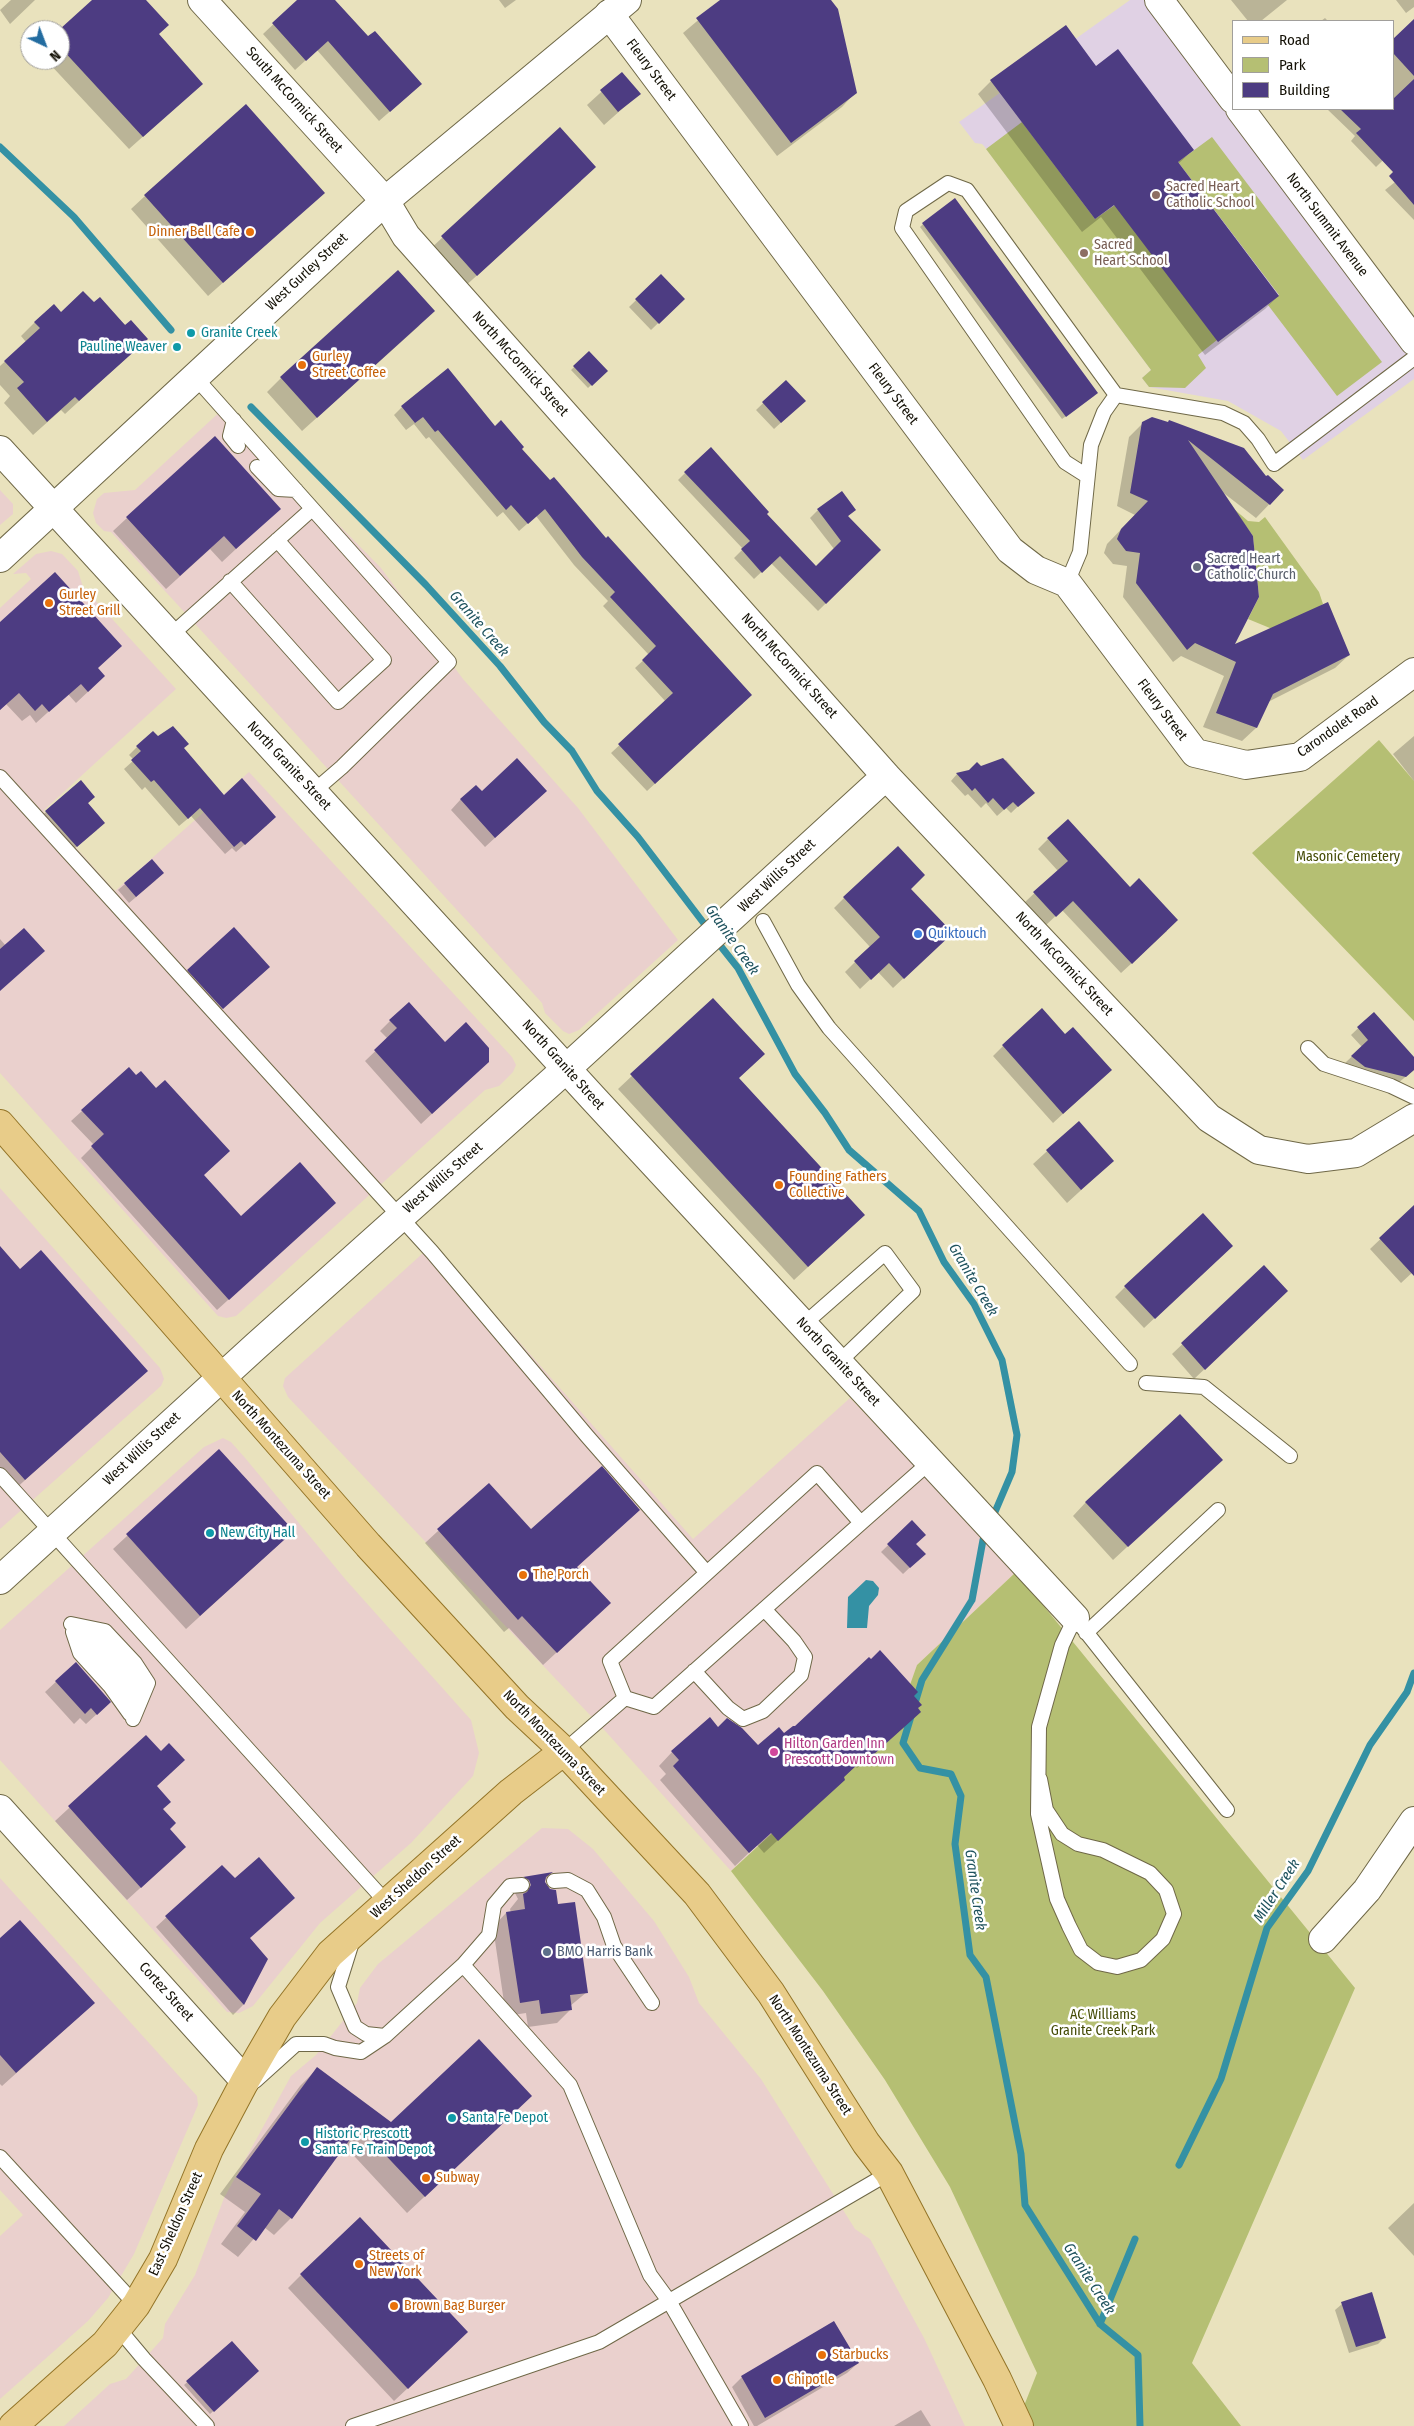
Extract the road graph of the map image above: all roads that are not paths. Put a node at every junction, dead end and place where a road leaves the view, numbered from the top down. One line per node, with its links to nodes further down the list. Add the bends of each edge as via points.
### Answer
1 (202, 0): 6 (street, South McCormick Street)
2 (1159, 0): 4 (street)
3 (618, 7): 6 (street, West Gurley Street); 22 (street, Fleury Street, via 1010,550 1036,570)
4 (1232, 98)
5 (1241, 110): 7 (street, North Summit Avenue)
6 (385, 201): 9 (street, West Gurley Street); 26 (street, North McCormick Street, via 413,244)
7 (1414, 341)
8 (1414, 358): 10 (lane, via 1274,464 1244,424 1223,413)
9 (195, 377): 11 (lane); 17 (street, West Gurley Street)
10 (1116, 395): 15 (lane, via 1104,412 1091,445); 15 (lane, via 967,190 948,183 906,211 902,228 1065,462)
11 (234, 420): 12 (lane, via 230,436); 16 (lane)
12 (238, 446)
13 (0, 450): 17 (street, North Granite Street)
14 (257, 467): 16 (lane, via 278,489)
15 (1087, 476): 22 (lane, via 1080,552)
16 (296, 490): 18 (lane)
17 (54, 508): 20 (street, West Gurley Street); 23 (street, North Granite Street)
18 (312, 509): 19 (lane); 28 (lane, via 449,662)
19 (277, 540): 21 (lane); 21 (lane, via 384,660 338,702)
20 (0, 558)
21 (230, 581): 23 (lane)
22 (1067, 583): 25 (street, Fleury Street)
23 (170, 636): 28 (street, North Granite Street)
24 (1414, 672): 25 (street, Carondolet Road, via 1300,757 1246,765)
25 (1195, 754)
26 (886, 776): 31 (street, West Willis Street); 33 (street, North McCormick Street, via 1209,1118 1259,1150 1308,1158 1356,1153)
27 (0, 778): 35 (lane)
28 (313, 792): 31 (street, North Granite Street)
29 (763, 921): 38 (lane, via 798,985 829,1028)
30 (1308, 1048): 32 (lane, via 1324,1064)
31 (567, 1068): 35 (street, West Willis Street); 36 (street, North Granite Street)
32 (1414, 1097)
33 (1414, 1118)
34 (0, 1124): 39 (main road, North Montezuma Street)
35 (400, 1216): 39 (street, West Willis Street); 47 (lane)
36 (803, 1326): 37 (street, North Granite Street); 37 (lane, via 885,1253 913,1291)
37 (838, 1363): 42 (street, North Granite Street)
38 (1130, 1364)
39 (222, 1378): 46 (street, West Willis Street); 54 (main road, North Montezuma Street, via 368,1545 517,1707)
40 (1146, 1383): 41 (lane, via 1204,1387)
41 (1290, 1456)
42 (930, 1462): 45 (lane); 51 (street, North Granite Street)
43 (0, 1475): 46 (lane)
44 (1218, 1510): 51 (lane)
45 (861, 1523): 47 (lane, via 818,1473); 49 (lane)
46 (51, 1532): 48 (street, West Willis Street); 61 (lane)
47 (707, 1573): 53 (lane, via 610,1661)
48 (0, 1580)
49 (764, 1609): 52 (lane); 52 (lane, via 806,1657 801,1675 764,1711 743,1719 728,1708)
50 (71, 1624): 50 (lane, via 96,1638 127,1671 137,1689 132,1718 122,1701 80,1653)
51 (1081, 1626): 55 (lane, via 1062,1645 1040,1727); 57 (lane)
52 (694, 1671): 53 (lane, via 654,1707)
53 (625, 1698): 54 (lane)
54 (564, 1751): 61 (main road, West Sheldon Street, via 511,1792); 70 (main road, North Montezuma Street, via 697,1894 771,1993)
55 (1040, 1779): 55 (lane, via 1046,1810 1062,1834 1078,1844 1103,1850 1150,1873 1166,1890 1174,1914 1163,1939 1141,1960 1117,1967 1098,1963 1081,1950 1057,1899 1038,1814)
56 (0, 1809): 68 (street, Cortez Street, via 86,1904)
57 (1227, 1810)
58 (1414, 1821): 63 (street, via 1367,1890)
59 (554, 1881): 65 (lane, via 568,1880 587,1890 604,1917 614,1946)
60 (522, 1885): 64 (lane, via 510,1886 494,1905 489,1935)
61 (387, 1903): 62 (main road, West Sheldon Street)
62 (356, 1930): 66 (main road, West Sheldon Street, via 330,1954); 67 (lane, via 338,1987 355,2027 366,2034)
63 (1323, 1939)
64 (463, 1965): 67 (lane); 71 (lane, via 570,2085 650,2275)
65 (652, 2003)
66 (282, 2017): 68 (main road, East Sheldon Street)
67 (385, 2036): 68 (lane, via 361,2052 324,2044 296,2044)
68 (241, 2089): 72 (main road, East Sheldon Street, via 209,2149 163,2259)
69 (0, 2157): 72 (lane)
70 (888, 2173): 71 (lane); 78 (main road, North Montezuma Street)
71 (670, 2301): 76 (lane, via 599,2342); 77 (lane)
72 (136, 2305): 73 (main road, East Sheldon Street)
73 (118, 2328): 74 (main road, East Sheldon Street); 75 (lane)
74 (14, 2426)
75 (207, 2426)
76 (352, 2426)
77 (742, 2426)
78 (1020, 2426)

